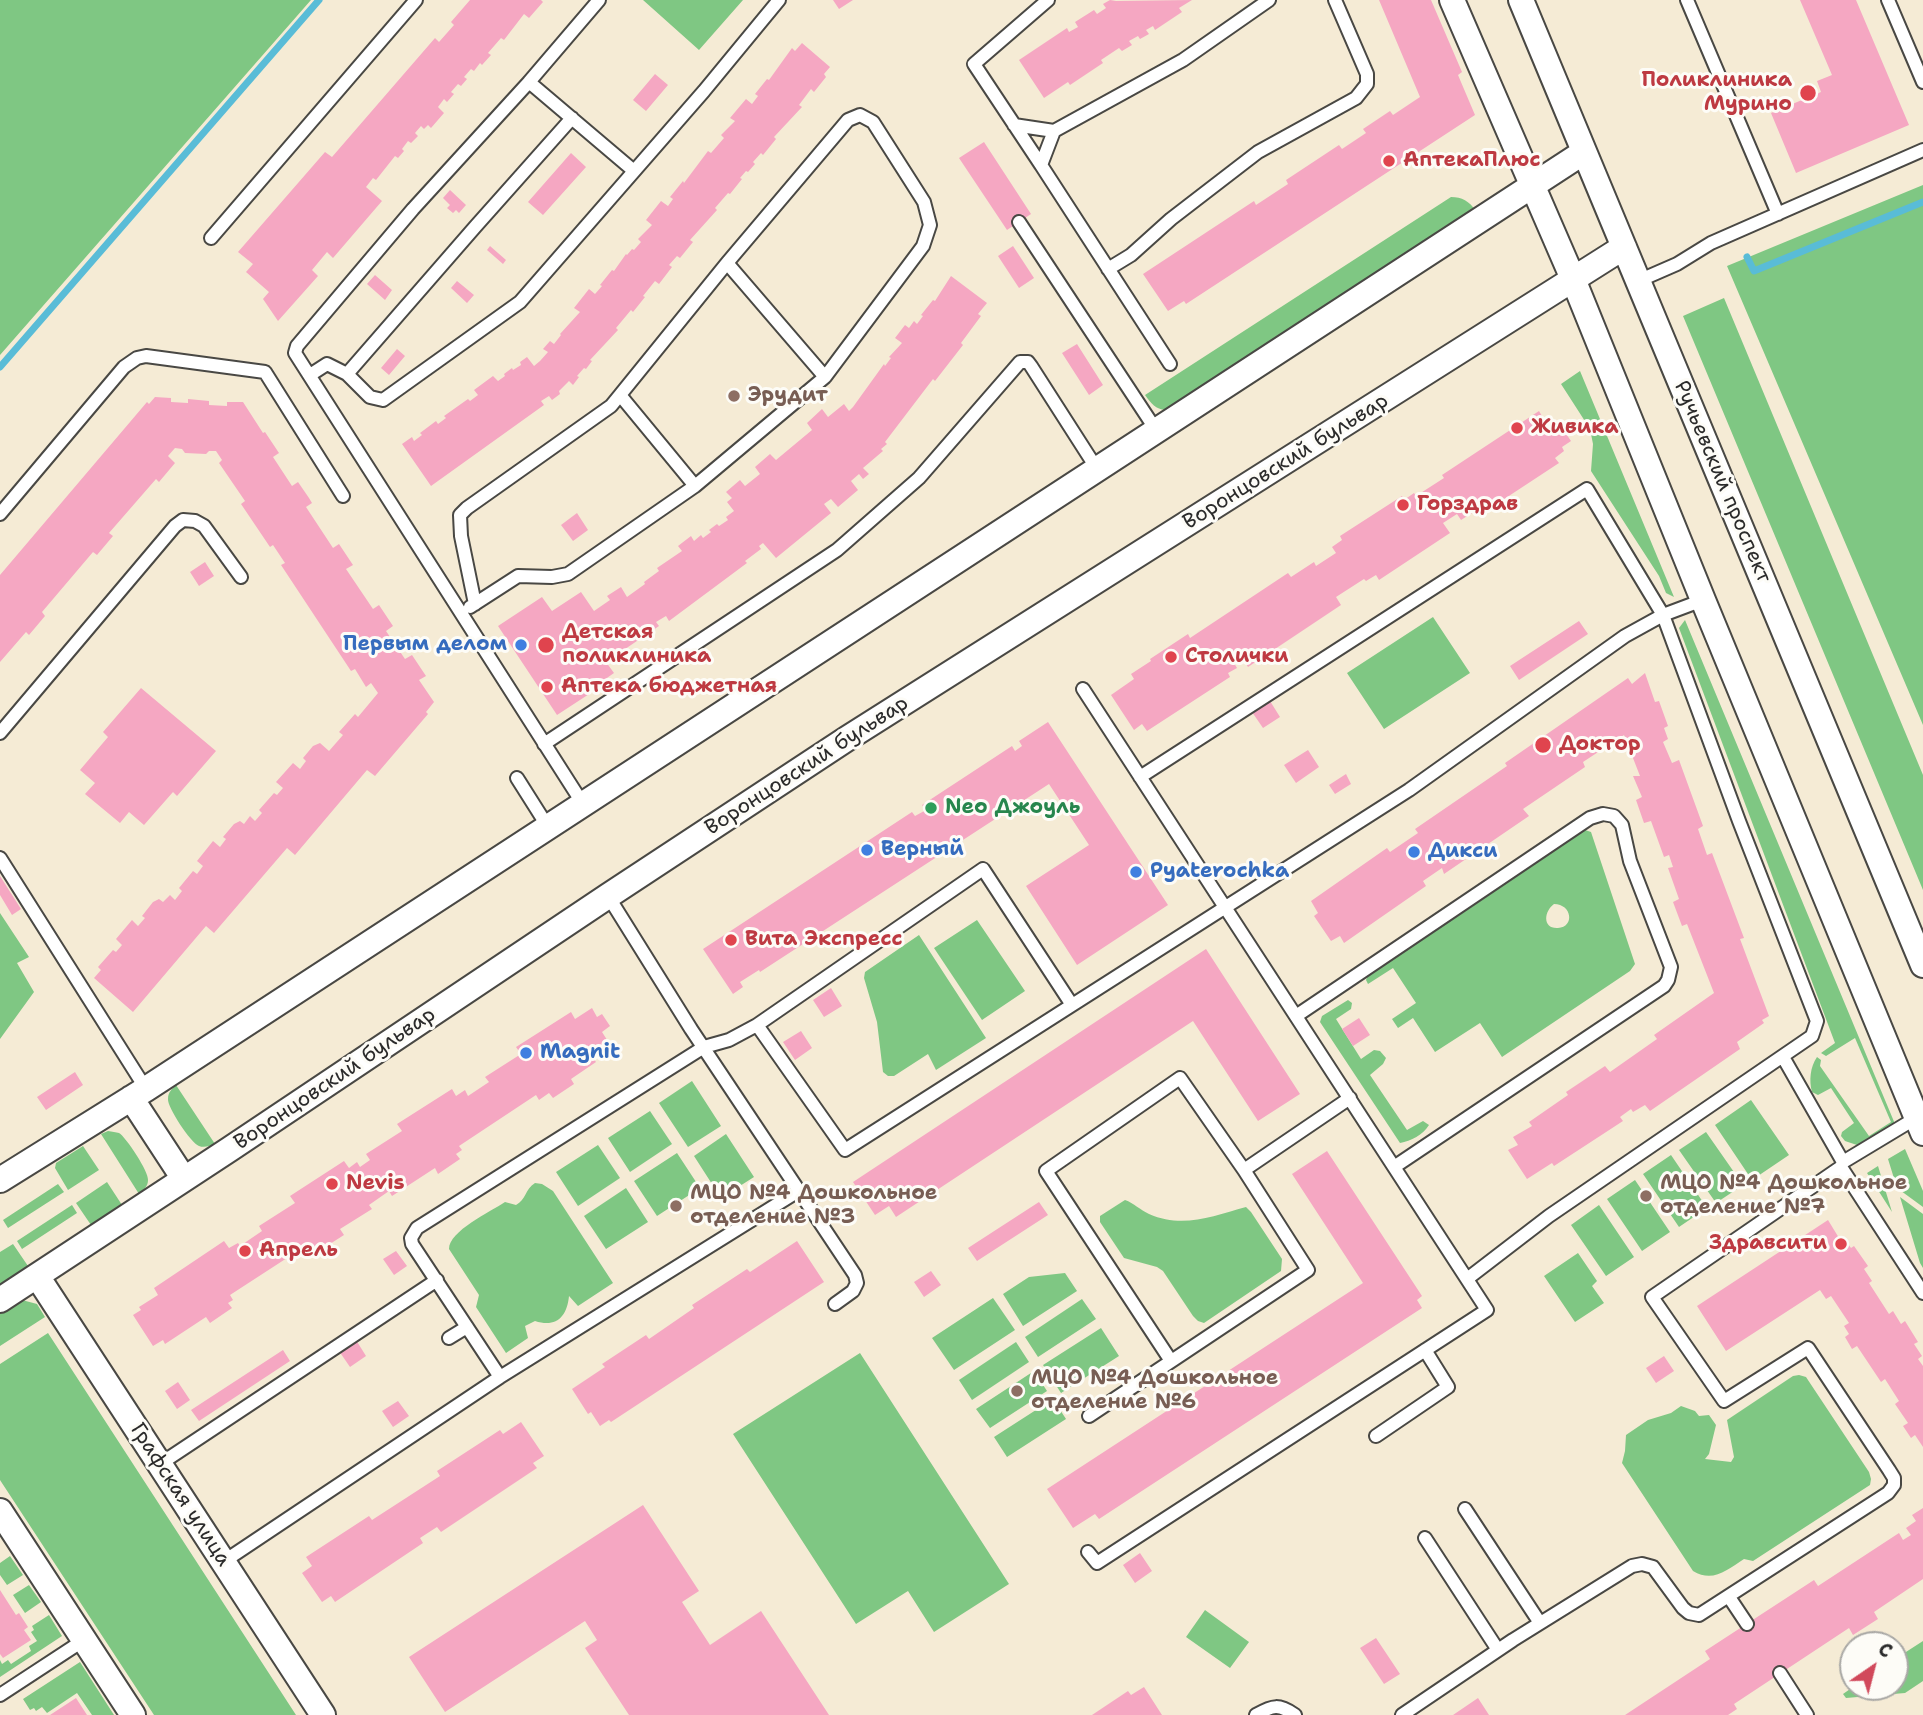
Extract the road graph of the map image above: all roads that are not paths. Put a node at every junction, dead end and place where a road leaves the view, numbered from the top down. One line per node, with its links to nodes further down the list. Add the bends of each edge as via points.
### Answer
1 (416, 0): 23 (lane)
2 (599, 0): 11 (lane)
3 (779, 0): 19 (lane)
4 (1048, 0): 14 (lane, via 974,64)
5 (1269, 0): 15 (lane, via 1183,60)
6 (1335, 0): 26 (lane, via 1367,74 1367,84 1356,98 1258,152)
7 (1452, 0): 20 (street)
8 (1521, 0): 17 (street, Ручьевский проспект)
9 (1687, 0): 21 (lane)
10 (1888, 0): 12 (lane)
11 (529, 82): 13 (lane); 31 (lane, via 297,346 295,353)
12 (1923, 82)
13 (572, 118): 19 (lane); 30 (lane)
14 (1014, 125): 15 (lane); 18 (lane)
15 (1054, 131): 18 (lane)
16 (1923, 150): 21 (lane)
17 (1584, 152): 20 (street); 24 (street, Ручьевский проспект)
18 (1041, 165): 26 (lane)
19 (634, 171): 30 (lane, via 520,302 383,400 370,397)
20 (1532, 186): 27 (street); 34 (street)
21 (1778, 214): 28 (lane)
22 (1019, 222): 34 (lane)
23 (211, 238)
24 (1624, 247): 27 (street, Воронцовский бульвар); 28 (street, Ручьевский проспект)
25 (727, 262): 32 (lane); 32 (lane, via 848,120 860,115 873,121 924,202 930,225 923,246); 33 (lane)
26 (1108, 269): 29 (lane)
27 (1573, 279): 40 (street); 52 (street, Воронцовский бульвар, via 836,746)
28 (1638, 281): 54 (street, Ручьевский проспект)
29 (1170, 364)
30 (347, 374): 31 (lane, via 327,364)
31 (310, 375): 42 (lane)
32 (825, 377): 36 (lane)
33 (620, 395): 36 (lane); 41 (lane, via 460,515)
34 (1156, 430): 35 (street)
35 (1097, 469): 46 (lane, via 1031,366 1020,362 919,478 836,550); 49 (street)
36 (695, 486): 41 (lane, via 568,573 518,576)
37 (343, 496): 38 (lane, via 265,372 146,356 124,367)
38 (0, 514)
39 (241, 577): 45 (lane, via 204,526 183,520)
40 (1703, 600): 43 (lane); 62 (street)
41 (475, 604): 42 (lane)
42 (462, 613): 46 (lane)
43 (1663, 615): 47 (lane, via 1587,489); 53 (lane, via 1625,636 1409,790); 59 (lane, via 1817,1021 1812,1036)
44 (1083, 689): 47 (lane)
45 (0, 733)
46 (544, 744): 49 (lane)
47 (1140, 777): 53 (lane)
48 (517, 778): 50 (lane)
49 (583, 804): 50 (street)
50 (548, 827): 60 (street)
51 (0, 858): 60 (lane)
52 (608, 896): 58 (lane); 67 (street, Воронцовский бульвар)
53 (1225, 907): 55 (lane); 56 (lane)
54 (1923, 965)
55 (1072, 1005): 57 (lane, via 845,1150); 57 (lane, via 983,869)
56 (1296, 1016): 61 (lane); 64 (lane, via 1590,818 1614,816 1622,825 1630,861 1671,967 1668,980)
57 (757, 1025): 58 (lane, via 729,1040)
58 (704, 1046): 68 (lane); 71 (lane, via 417,1228 412,1244)
59 (1783, 1057): 63 (lane); 70 (lane, via 1549,1216)
60 (139, 1093): 66 (street); 67 (street)
61 (1350, 1098): 64 (lane); 65 (lane)
62 (1920, 1125): 63 (lane)
63 (1842, 1165): 72 (lane); 88 (lane, via 1652,1297 1724,1401 1808,1348 1894,1479 1888,1493)
64 (1394, 1167): 70 (lane)
65 (1244, 1170): 78 (lane, via 1308,1270); 78 (lane, via 1180,1078 1046,1171)
66 (1, 1178)
67 (184, 1180): 69 (street, Воронцовский бульвар)
68 (800, 1190): 74 (lane, via 855,1275 853,1291); 79 (lane)
69 (37, 1276): 73 (street, Воронцовский бульвар); 82 (street, Графская улица)
70 (1467, 1279): 77 (lane, via 1487,1310)
71 (437, 1280): 75 (lane); 82 (lane)
72 (1923, 1293)
73 (0, 1300)
74 (835, 1304)
75 (467, 1326): 76 (lane); 79 (lane)
76 (449, 1338)
77 (1425, 1350): 81 (lane, via 1448,1387); 86 (lane, via 1097,1563)
78 (1171, 1361): 80 (lane)
79 (500, 1377): 87 (lane)
80 (1089, 1416)
81 (1376, 1436)
82 (160, 1464): 87 (street, Графская улица)
83 (1465, 1508): 89 (lane)
84 (0, 1511): 91 (street)
85 (1425, 1538): 92 (lane)
86 (1088, 1552)
87 (223, 1562): 96 (street, Графская улица)
88 (1729, 1597): 89 (lane, via 1703,1614 1689,1613 1653,1567 1642,1564); 90 (lane)
89 (1540, 1623): 92 (lane)
90 (1746, 1624)
91 (84, 1640): 94 (lane); 95 (street)
92 (1498, 1650): 99 (lane)
93 (1780, 1673): 100 (lane)
94 (0, 1695)
95 (133, 1715)
96 (323, 1715)
97 (1256, 1715): 98 (lane, via 1273,1706)
98 (1295, 1715)
99 (1402, 1715)
100 (1807, 1715)

